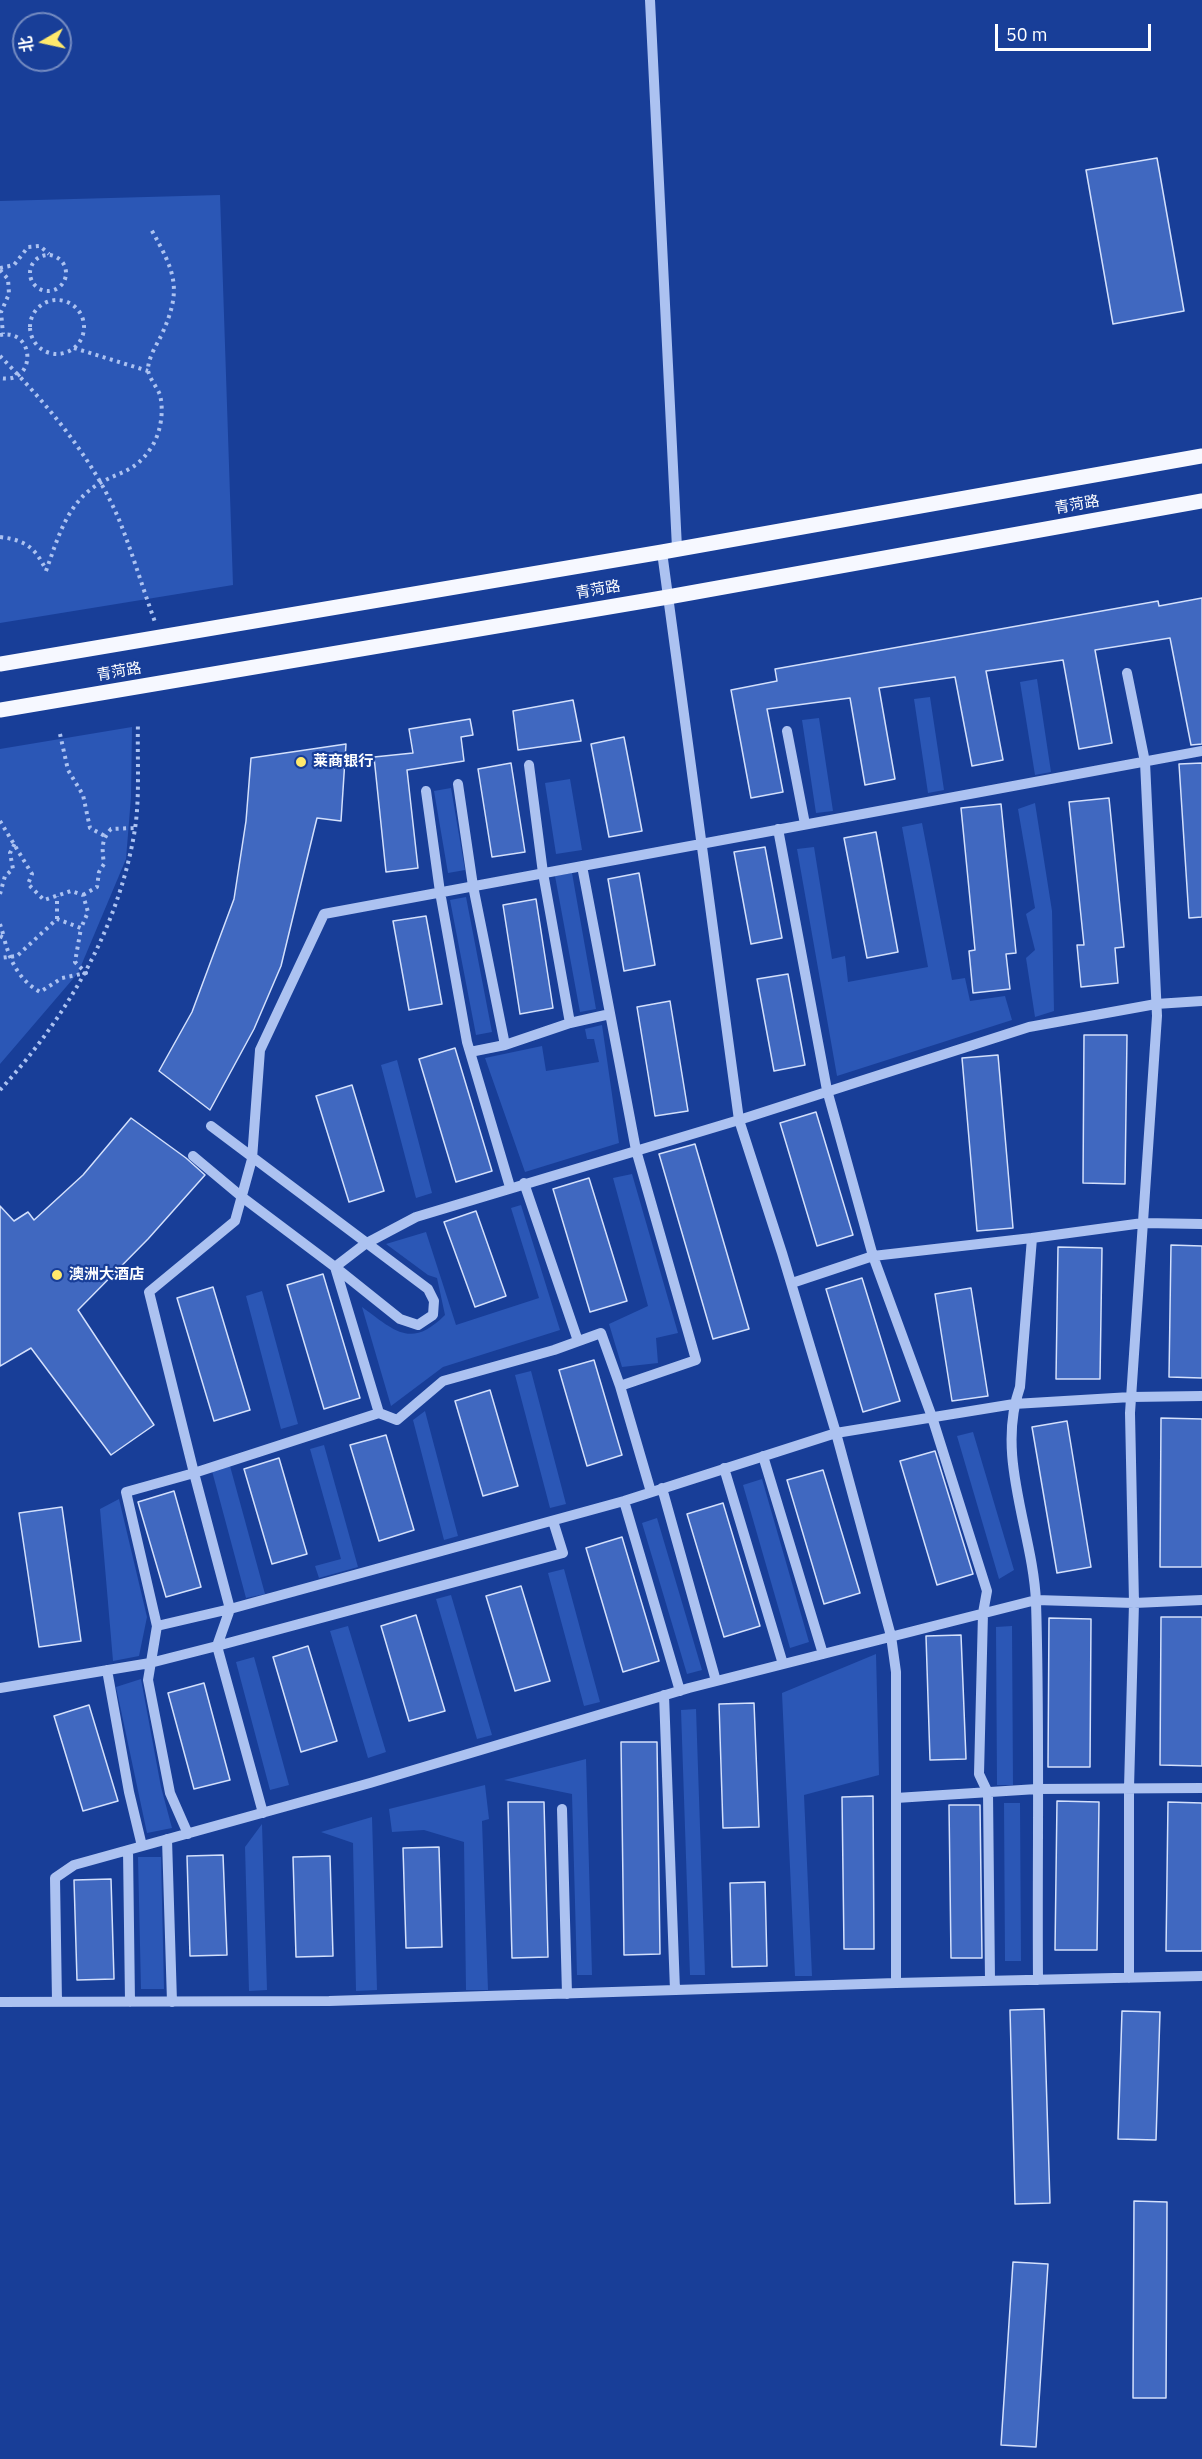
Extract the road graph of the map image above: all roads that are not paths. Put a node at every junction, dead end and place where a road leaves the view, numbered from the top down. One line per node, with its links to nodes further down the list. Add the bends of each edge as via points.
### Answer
1 (650, 0): 4 (street)
2 (1202, 456): 4 (main road, 青菏路)
3 (1202, 501): 6 (main road, 青菏路)
4 (677, 548): 5 (main road, 青菏路)
5 (662, 552): 6 (street); 7 (main road, 青菏路)
6 (668, 597): 9 (main road, 青菏路); 18 (street)
7 (0, 664)
8 (1127, 673): 12 (street)
9 (0, 710)
10 (787, 731): 16 (street)
11 (1202, 751): 12 (street)
12 (1145, 762): 16 (street); 24 (street)
13 (529, 765): 20 (street)
14 (458, 784): 21 (street)
15 (426, 791): 22 (street)
16 (805, 825): 17 (street)
17 (778, 829): 18 (street); 29 (street)
18 (702, 843): 19 (street); 30 (street)
19 (582, 866): 20 (street); 25 (street)
20 (543, 873): 21 (street); 26 (street)
21 (473, 886): 22 (street); 27 (street)
22 (440, 892): 28 (street); 34 (street, via 324,914 261,1050)
23 (1202, 1001): 24 (street)
24 (1156, 1004): 29 (street, via 1029,1027); 38 (street)
25 (610, 1014): 26 (street); 32 (street)
26 (570, 1023): 27 (street)
27 (505, 1045): 28 (street)
28 (470, 1052): 36 (street)
29 (827, 1090): 30 (street); 42 (street)
30 (739, 1120): 32 (street); 44 (street)
31 (211, 1126): 34 (street)
32 (636, 1150): 35 (street); 46 (street, via 696,1359)
33 (193, 1155): 37 (street)
34 (252, 1159): 37 (street); 41 (street)
35 (524, 1183): 36 (street); 45 (street)
36 (510, 1187): 41 (street, via 416,1217)
37 (242, 1197): 43 (street); 55 (street, via 236,1221 149,1292)
38 (1143, 1222): 39 (street); 40 (street); 48 (street)
39 (1202, 1224)
40 (1032, 1238): 42 (street); 49 (street, via 1020,1387)
41 (365, 1244): 43 (street); 43 (street, via 428,1289 434,1301 433,1315 418,1325 400,1319)
42 (873, 1256): 44 (street); 51 (street)
43 (335, 1267): 50 (street)
44 (792, 1283): 52 (street)
45 (578, 1341): 46 (street, via 601,1333); 50 (street, via 443,1381 397,1420)
46 (620, 1386): 57 (street)
47 (1202, 1396): 48 (street)
48 (1131, 1397): 49 (street); 62 (street)
49 (1014, 1404): 51 (street); 60 (street, via 1011,1444)
50 (379, 1413): 55 (street)
51 (932, 1417): 52 (street); 64 (street, via 987,1591)
52 (836, 1433): 53 (street); 66 (street)
53 (763, 1456): 54 (street); 68 (street)
54 (724, 1468): 56 (street); 70 (street)
55 (194, 1473): 63 (street); 65 (street, via 126,1492)
56 (662, 1488): 57 (street); 72 (street)
57 (651, 1492): 58 (street)
58 (624, 1501): 59 (street); 74 (street)
59 (553, 1521): 63 (street); 67 (street, via 563,1553)
60 (1036, 1600): 62 (street); 64 (street); 78 (street)
61 (1202, 1600): 62 (street)
62 (1134, 1603): 76 (street)
63 (230, 1609): 65 (street); 67 (street)
64 (983, 1613): 66 (street); 79 (street, via 979,1774)
65 (157, 1626): 69 (street)
66 (891, 1636): 68 (street); 80 (street, via 896,1672)
67 (217, 1646): 69 (street); 82 (street)
68 (824, 1654): 70 (street)
69 (150, 1663): 71 (street); 83 (street, via 148,1680 170,1793)
70 (783, 1664): 72 (street)
71 (107, 1670): 73 (street); 85 (street)
72 (716, 1681): 74 (street)
73 (0, 1688)
74 (680, 1691): 75 (street)
75 (664, 1695): 82 (street); 92 (street)
76 (1129, 1788): 77 (street); 78 (street); 88 (street)
77 (1202, 1788)
78 (1037, 1789): 79 (street); 89 (street)
79 (988, 1792): 80 (street); 90 (street)
80 (896, 1798): 91 (street)
81 (561, 1809): 93 (street)
82 (263, 1813): 83 (street)
83 (188, 1834): 84 (street)
84 (167, 1839): 85 (street); 97 (street)
85 (142, 1846): 86 (street)
86 (128, 1850): 95 (street, via 74,1865 55,1878); 96 (street)
87 (1202, 1976): 88 (street)
88 (1130, 1978): 89 (street)
89 (1038, 1980): 90 (street)
90 (990, 1981): 91 (street)
91 (896, 1983): 92 (street)
92 (675, 1990): 93 (street)
93 (567, 1994): 97 (street)
94 (0, 2002): 95 (street)
95 (57, 2002): 96 (street)
96 (130, 2002): 97 (street)
97 (172, 2002)

